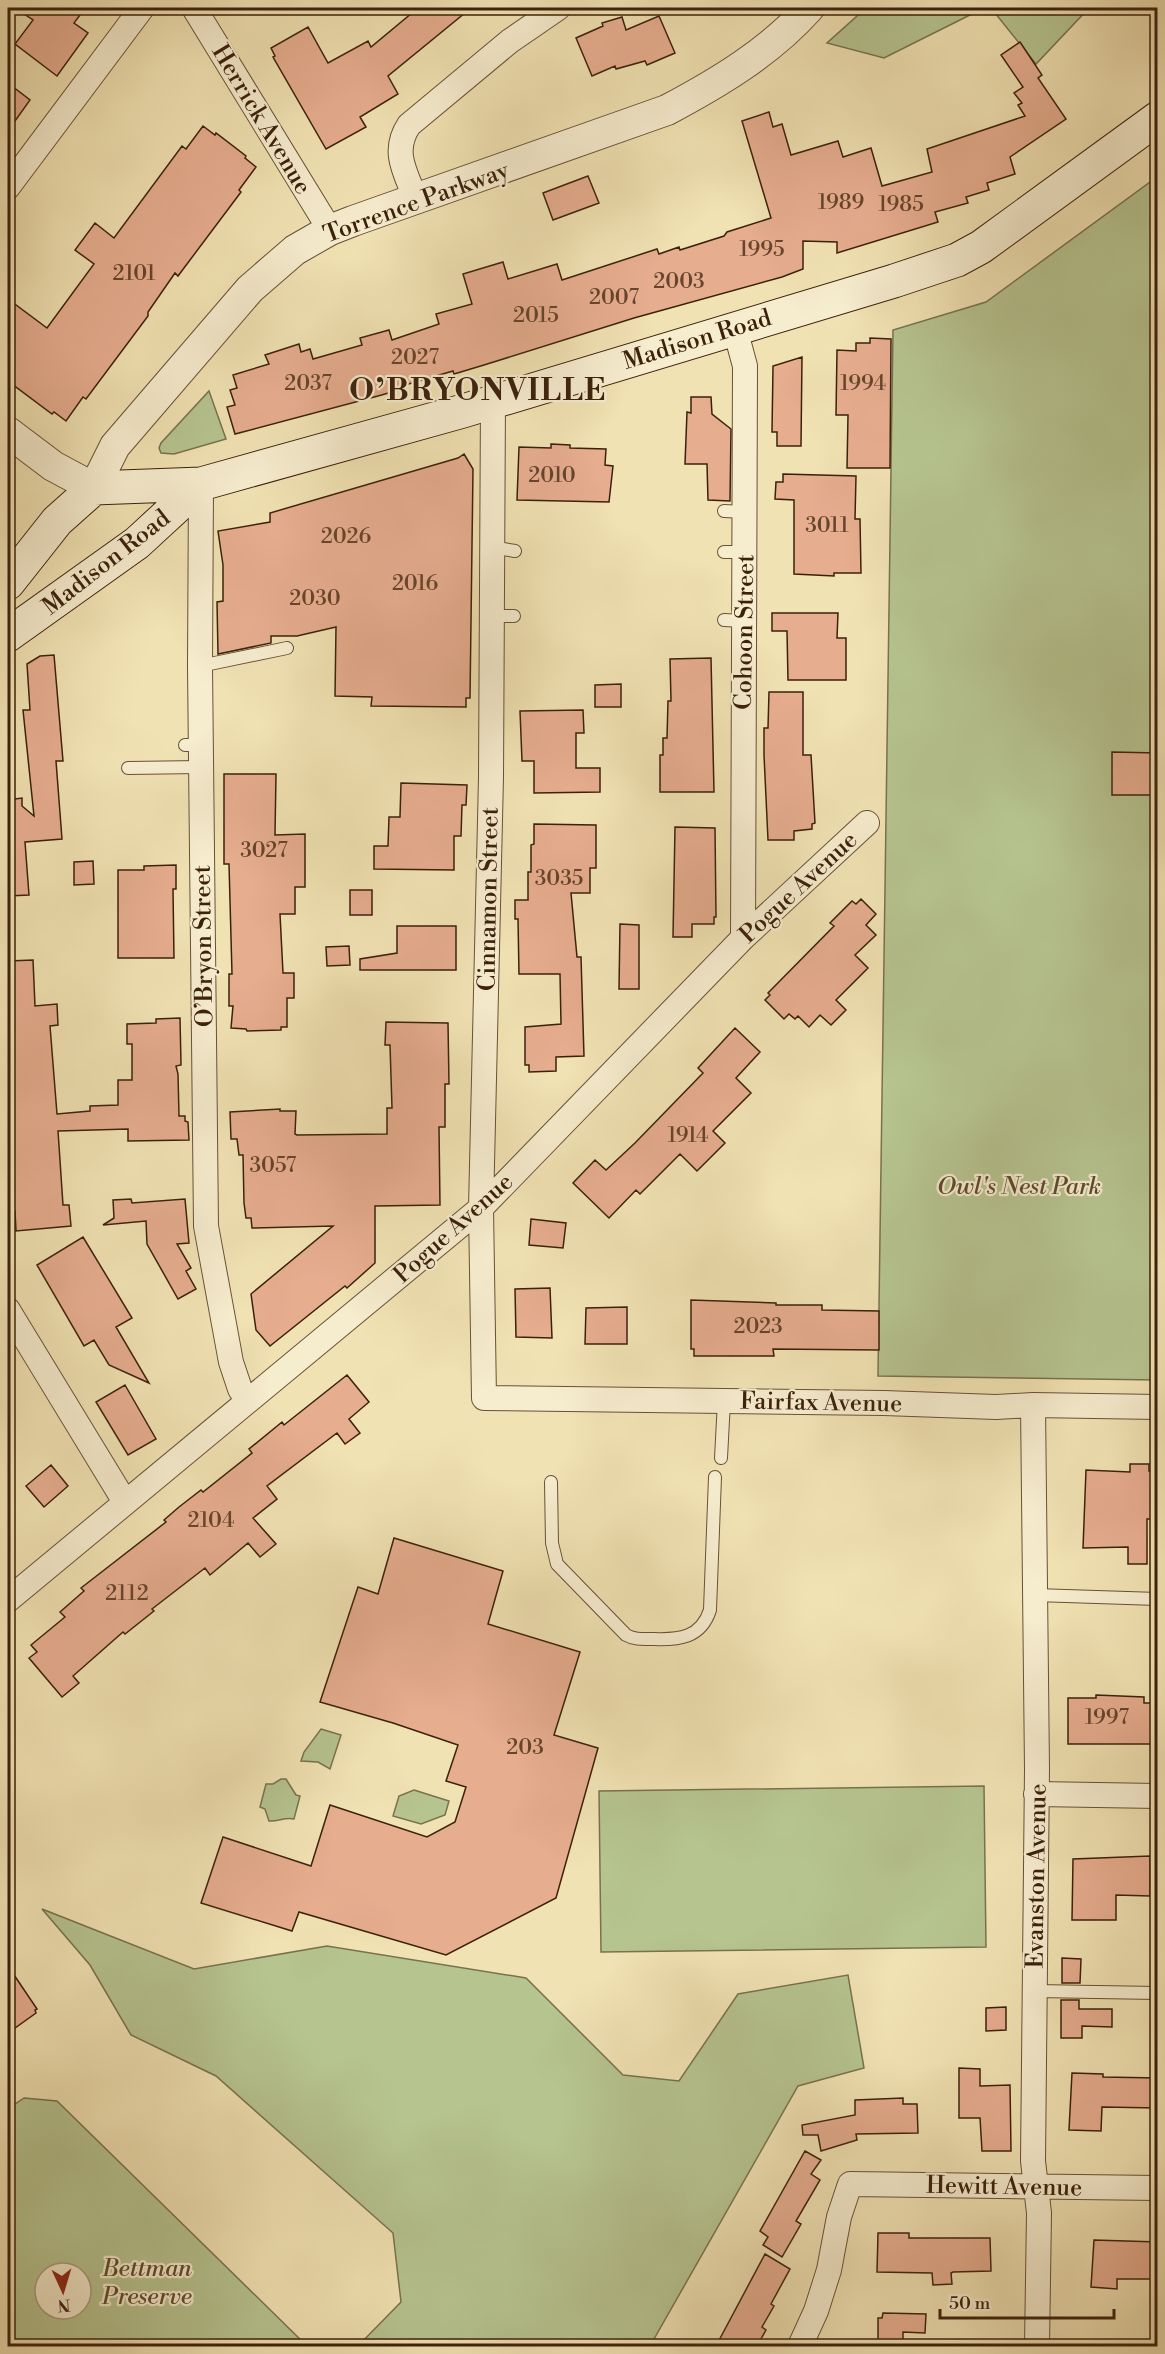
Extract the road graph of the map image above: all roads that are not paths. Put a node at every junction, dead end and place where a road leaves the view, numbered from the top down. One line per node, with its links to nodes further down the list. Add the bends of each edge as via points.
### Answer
1 (142, 8): 6 (street)
2 (194, 8): 8 (street, Herrick Avenue)
3 (558, 8): 7 (street, via 510,41 409,125 399,145 400,160)
4 (809, 8): 7 (street, Torrence Parkway, via 751,60 667,110)
5 (1158, 118): 9 (main road, Madison Road, via 981,247 957,260)
6 (8, 187)
7 (416, 200): 8 (street, Torrence Parkway)
8 (330, 231): 13 (street, Torrence Parkway, via 295,250 250,289 115,446)
9 (735, 329): 10 (main road, Madison Road); 21 (street, Cohoon Street, via 745,366 734,552)
10 (493, 400): 12 (main road, Madison Road); 22 (street, Cinnamon Street, via 503,549 490,800)
11 (8, 432): 13 (street, via 53,466)
12 (201, 484): 13 (main road, Madison Road); 15 (main road, Madison Road, via 137,543); 17 (street, O’Bryon Street)
13 (94, 488): 14 (main road, Madison Road, via 57,521)
14 (8, 583)
15 (8, 635)
16 (287, 648): 17 (lane)
17 (200, 666): 18 (street, O’Bryon Street)
18 (195, 752): 19 (lane); 25 (street, O’Bryon Street, via 206,1226 231,1362)
19 (128, 768)
20 (867, 823): 21 (street, Pogue Avenue)
21 (743, 938): 22 (street, Pogue Avenue)
22 (481, 1208): 24 (street, Cinnamon Street); 25 (street, Pogue Avenue)
23 (8, 1310): 32 (street)
24 (484, 1398): 26 (street, Fairfax Avenue)
25 (248, 1401): 32 (street, Pogue Avenue)
26 (724, 1401): 27 (street, Fairfax Avenue); 29 (lane)
27 (1033, 1405): 28 (street, Fairfax Avenue); 33 (street, Evanston Avenue)
28 (1158, 1407)
29 (721, 1458)
30 (715, 1477): 31 (lane, via 710,1610 706,1623 679,1639 633,1639 626,1635 557,1564 552,1543)
31 (551, 1482)
32 (125, 1502): 35 (street, Pogue Avenue)
33 (1035, 1595): 34 (lane); 36 (street, Evanston Avenue)
34 (1158, 1599)
35 (8, 1600)
36 (1036, 1794): 37 (street); 38 (street, Evanston Avenue)
37 (1158, 1796)
38 (1034, 1991): 39 (lane); 40 (street, Evanston Avenue)
39 (1158, 1993)
40 (1036, 2187): 41 (street, Hewitt Avenue); 42 (street, Hewitt Avenue, via 850,2184 829,2270); 43 (street, Evanston Avenue)
41 (1158, 2188)
42 (800, 2346)
43 (1036, 2346)

